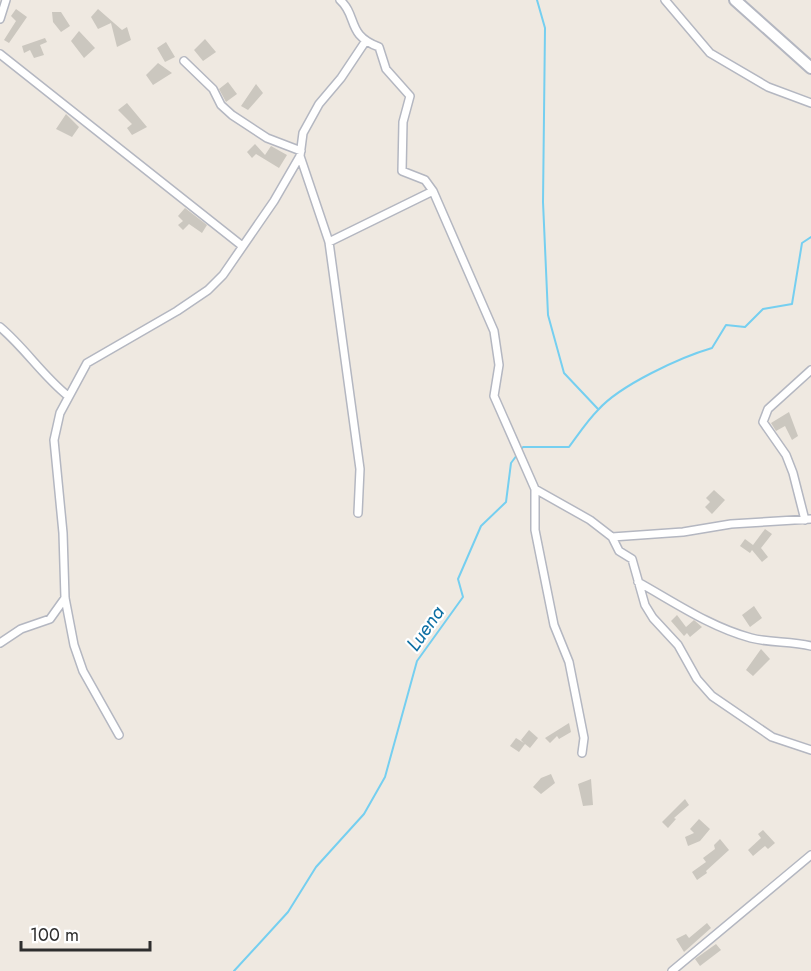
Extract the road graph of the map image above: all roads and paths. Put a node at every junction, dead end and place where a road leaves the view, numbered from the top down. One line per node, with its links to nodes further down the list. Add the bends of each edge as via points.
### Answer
1 (6, 0): 5 (street)
2 (339, 0): 6 (street)
3 (665, 0): 10 (street, via 710,53 768,87)
4 (735, 0): 9 (main road)
5 (0, 19)
6 (365, 42): 11 (street, via 319,104 303,133); 12 (street, via 379,47 386,69 410,96 403,122 402,171 425,180)
7 (0, 54): 14 (street)
8 (184, 61): 11 (street, via 213,89 232,116)
9 (811, 68)
10 (811, 103)
11 (301, 154): 13 (street); 14 (street, via 274,201)
12 (433, 191): 13 (street); 18 (street, via 494,331 499,365 494,396)
13 (329, 242): 19 (street, via 360,469)
14 (241, 245): 17 (street, via 223,275 208,290 142,333 92,359)
15 (0, 327): 17 (street)
16 (811, 370): 20 (street, via 768,410 763,422 786,455)
17 (68, 396): 23 (street, via 54,440)
18 (535, 489): 21 (street); 30 (street, via 535,530 554,626 569,662 584,738)
19 (358, 513)
20 (808, 519): 21 (street)
21 (612, 537): 22 (street, via 615,546 633,561)
22 (638, 582): 27 (street, via 734,632 753,639); 29 (street, via 653,618 678,645 697,679 712,696 772,737)
23 (65, 598): 24 (street); 25 (street)
24 (54, 615): 25 (street); 26 (street)
25 (69, 619): 28 (street, via 83,671)
26 (0, 643)
27 (811, 646)
28 (119, 735)
29 (811, 750)
30 (582, 753)
31 (811, 855): 32 (street)
32 (672, 971)

